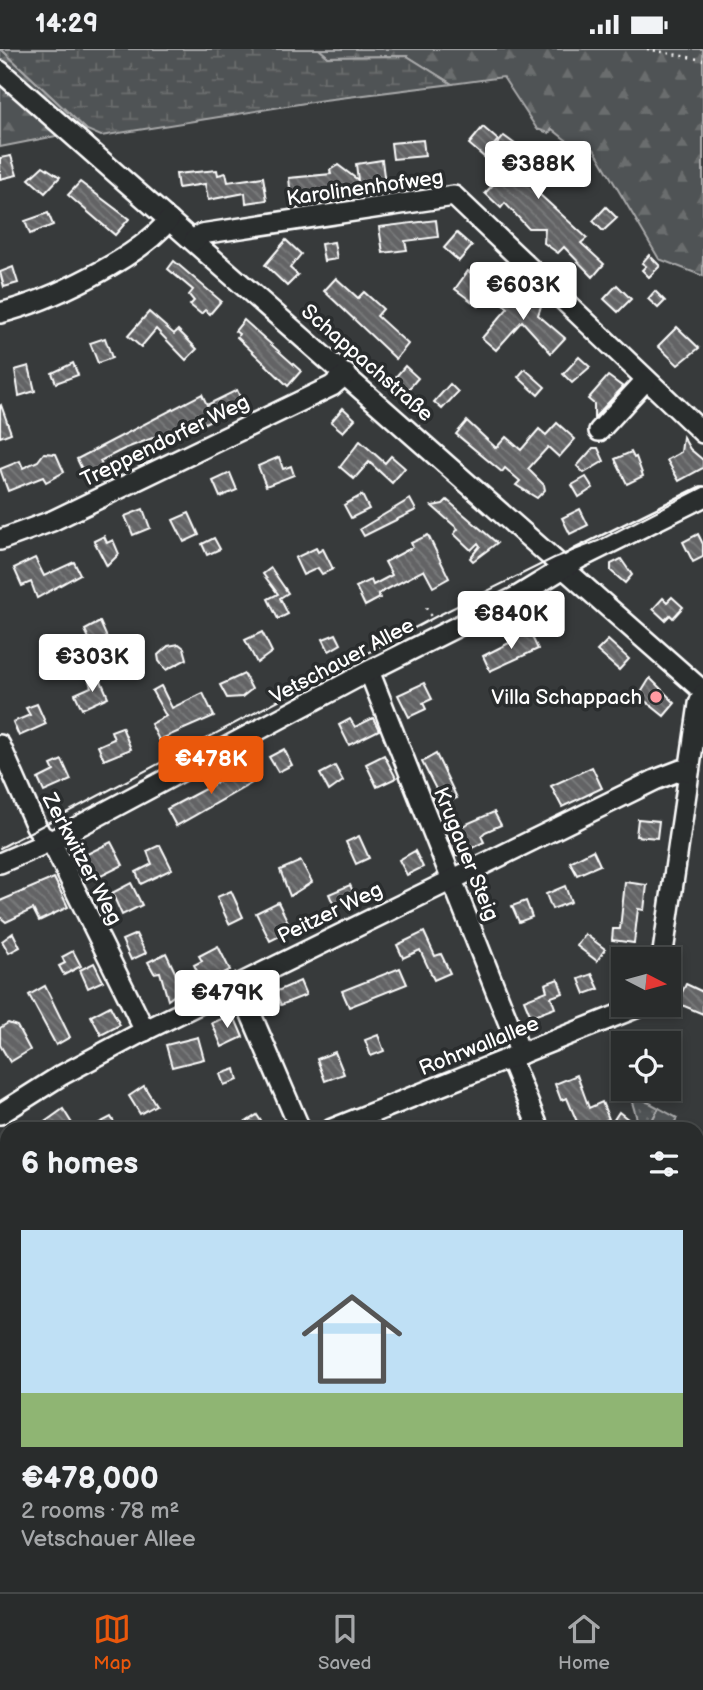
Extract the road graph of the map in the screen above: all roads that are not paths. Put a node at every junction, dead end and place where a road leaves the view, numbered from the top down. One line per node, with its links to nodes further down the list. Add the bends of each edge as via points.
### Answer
1 (0, 71): 2 (street, Schappachstraße)
2 (170, 220): 3 (street, Schappachstraße); 4 (street, via 157,235 102,270)
3 (194, 240): 5 (street, Schappachstraße); 6 (street, Karolinenhofweg, via 201,234 454,196)
4 (0, 313)
5 (346, 374): 10 (street, Treppendorfer Weg, via 332,386 52,521); 11 (street, Schappachstraße)
6 (646, 380): 7 (street); 8 (street, Karolinenhofweg)
7 (599, 431)
8 (703, 433)
9 (703, 497): 11 (street, Vetschauer Allee)
10 (0, 540)
11 (565, 569): 12 (street, Vetschauer Allee); 13 (street, Schappachstraße)
12 (369, 671): 16 (street, Vetschauer Allee); 18 (street, Krugauer Steig)
13 (703, 692): 15 (street)
14 (0, 745): 16 (street, Zerkwitzer Weg, via 38,830)
15 (689, 771): 18 (street, Peitzer Weg, via 655,781); 19 (street)
16 (51, 841): 17 (street, Vetschauer Allee); 22 (street, Zerkwitzer Weg)
17 (0, 863)
18 (451, 878): 20 (street, Peitzer Weg); 23 (street, Krugauer Steig)
19 (664, 947)
20 (238, 984): 22 (street, Peitzer Weg); 25 (street)
21 (613, 1017): 23 (street, Rohrwallallee)
22 (145, 1031): 24 (street, Peitzer Weg)
23 (516, 1056): 26 (street, Rohrwallallee); 27 (street, Krugauer Steig)
24 (0, 1114)
25 (297, 1122)
26 (350, 1122)
27 (537, 1122)

